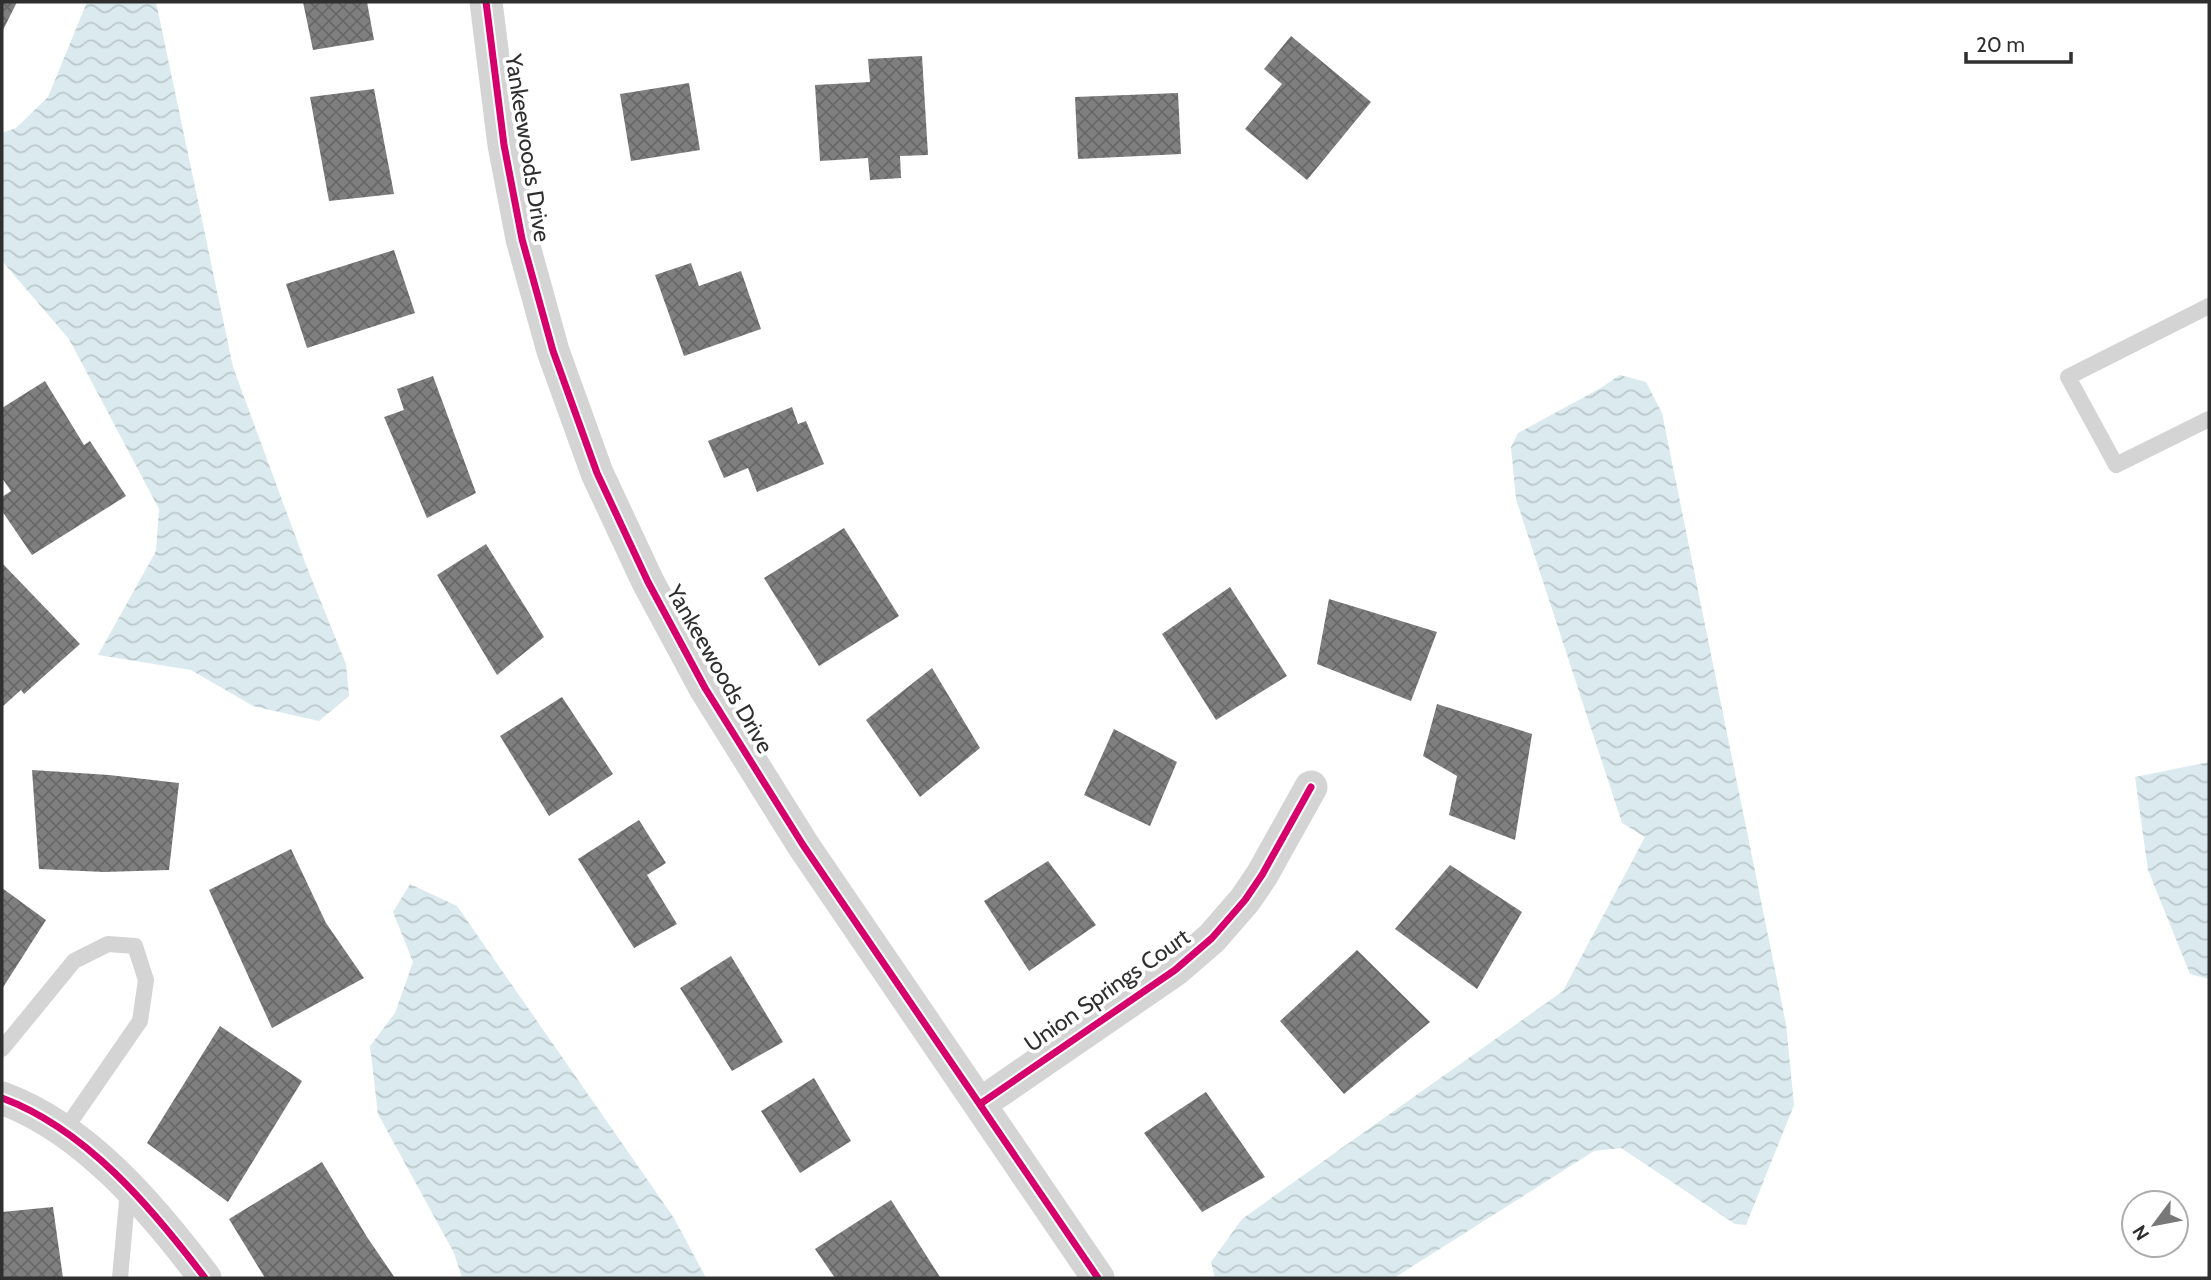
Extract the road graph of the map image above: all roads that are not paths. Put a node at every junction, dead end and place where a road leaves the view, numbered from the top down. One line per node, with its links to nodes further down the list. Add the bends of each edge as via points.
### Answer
1 (486, 2): 7 (street, Yankeewoods Drive, via 522,239 553,351 597,473 705,688 803,845)
2 (2209, 306): 3 (lane, via 2068,377 2116,466)
3 (2209, 419)
4 (1311, 787): 7 (street, Union Springs Court, via 1262,875 1212,938 1175,970)
5 (2, 1049): 8 (lane, via 74,961 108,944 135,946 146,980 140,1021)
6 (2, 1098): 8 (street)
7 (979, 1104): 12 (street, Yankeewoods Drive)
8 (64, 1131): 9 (street)
9 (128, 1187): 10 (lane); 11 (street)
10 (120, 1278)
11 (205, 1278)
12 (1098, 1278)

